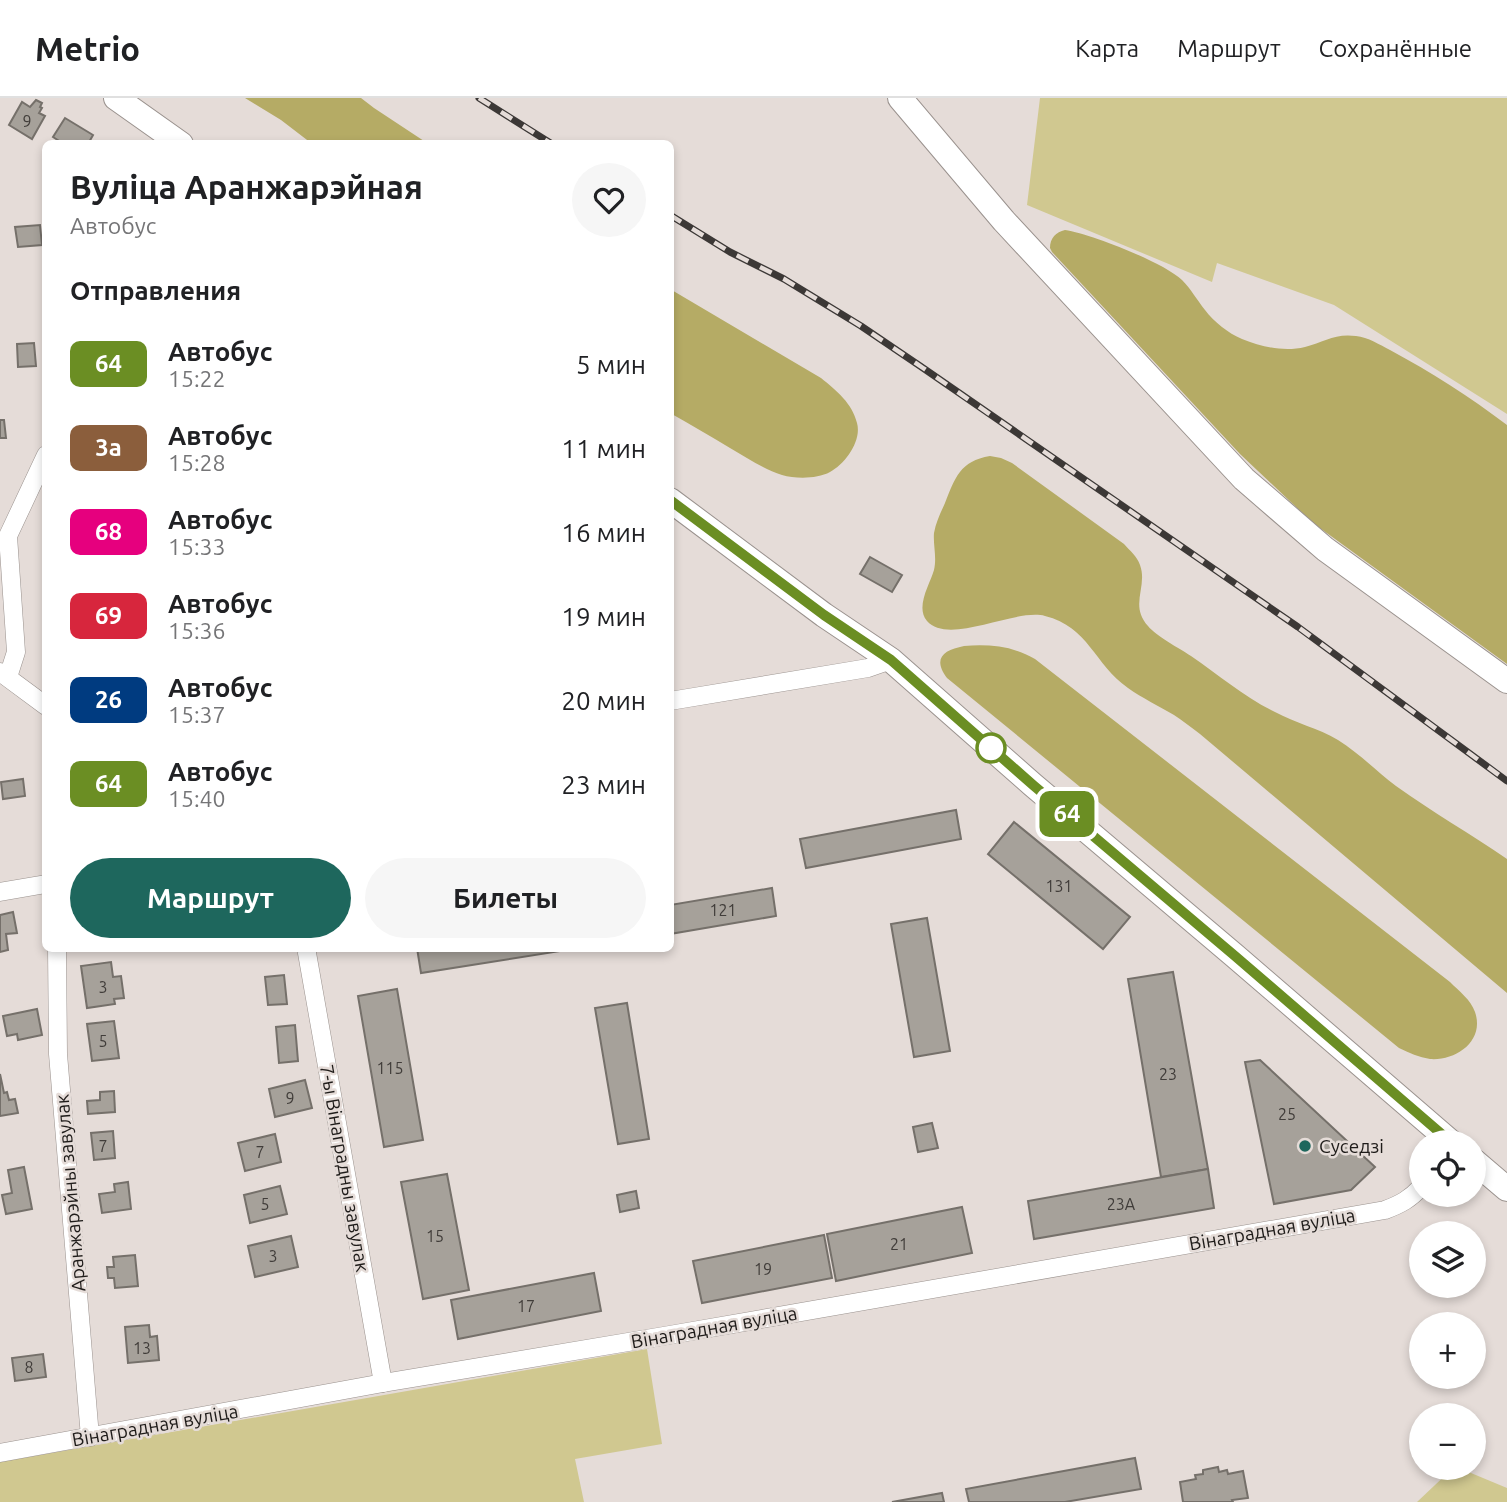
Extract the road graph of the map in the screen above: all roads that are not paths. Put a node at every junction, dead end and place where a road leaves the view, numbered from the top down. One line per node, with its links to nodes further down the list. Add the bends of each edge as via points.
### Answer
1 (116, 98): 3 (street)
2 (900, 98): 8 (street, via 1004,221 1244,479 1325,549)
3 (168, 139)
4 (42, 463): 7 (street, via 8,536 16,652)
5 (674, 503): 6 (street)
6 (891, 660): 9 (street, via 868,668); 15 (street)
7 (4, 674): 10 (street)
8 (1507, 681)
9 (674, 700)
10 (42, 703)
11 (42, 885): 12 (street)
12 (0, 892)
13 (57, 952): 20 (street, Аранжарэйны завулак, via 58,1054)
14 (307, 953): 19 (street, 7-ы Вінаградны завулак)
15 (1437, 1130)
16 (1486, 1171): 17 (street)
17 (1507, 1189)
18 (1409, 1200): 19 (street, Вінаградная вуліца, via 1385,1209)
19 (383, 1383): 20 (street, Вінаградная вуліца)
20 (90, 1437): 21 (street, Вінаградная вуліца)
21 (0, 1453)

